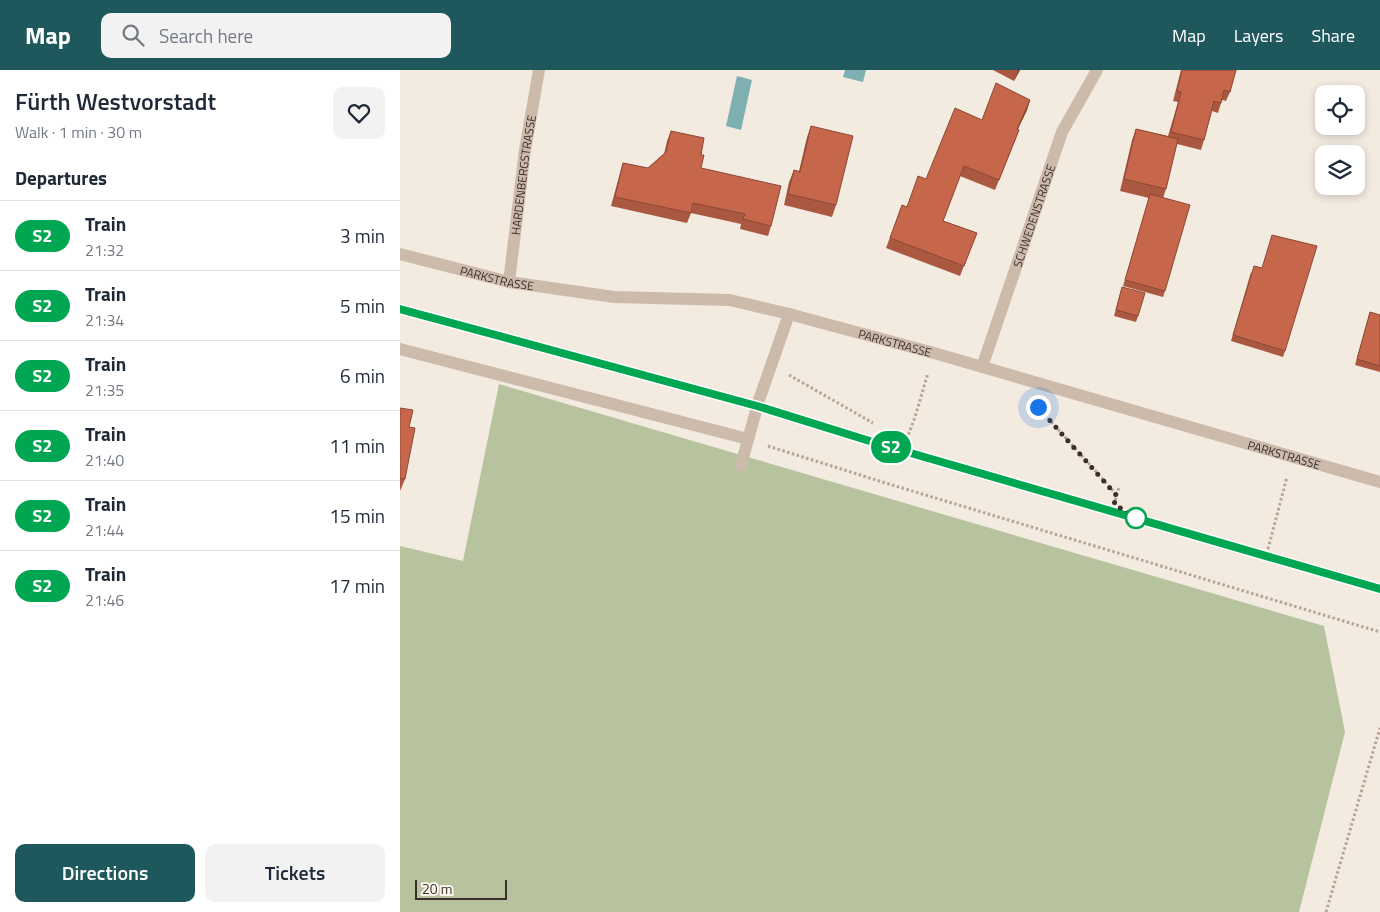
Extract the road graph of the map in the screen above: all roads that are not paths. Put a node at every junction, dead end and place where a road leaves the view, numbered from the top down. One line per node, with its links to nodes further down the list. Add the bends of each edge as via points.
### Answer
1 (539, 70): 4 (street, HARDENBERGSTRASSE, via 525,150)
2 (1097, 70): 7 (street, SCHWEDENSTRASSE, via 1062,132)
3 (400, 254): 4 (street, PARKSTRASSE)
4 (509, 282): 5 (street, PARKSTRASSE, via 614,297 730,300)
5 (789, 314): 7 (street, PARKSTRASSE); 8 (street)
6 (400, 349): 8 (street)
7 (982, 367): 10 (street, PARKSTRASSE)
8 (748, 439): 9 (street)
9 (741, 465)
10 (1380, 482)

